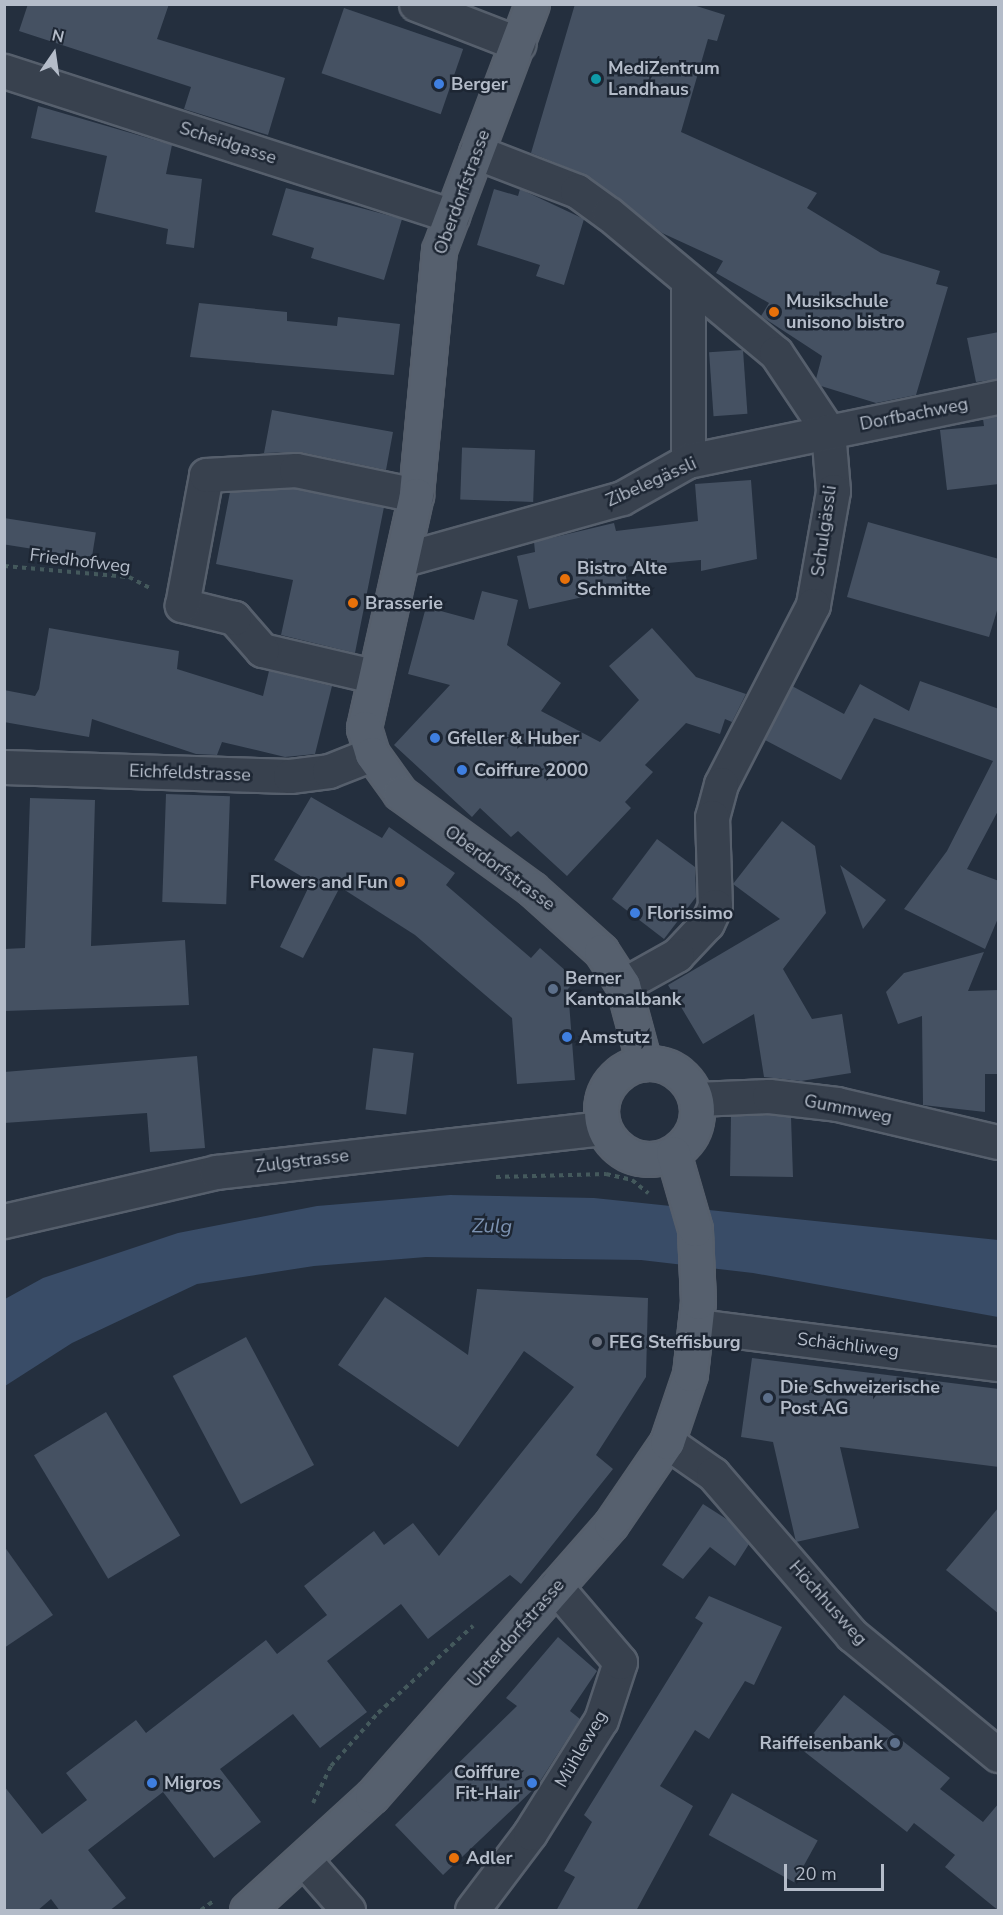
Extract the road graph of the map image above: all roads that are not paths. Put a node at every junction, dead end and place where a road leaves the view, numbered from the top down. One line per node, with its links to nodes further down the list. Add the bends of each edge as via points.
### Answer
1 (416, 4): 3 (street)
2 (532, 4): 3 (main road, Oberdorfstrasse)
3 (519, 44): 5 (main road, Oberdorfstrasse)
4 (4, 71): 6 (street, Scheidgasse)
5 (476, 152): 6 (main road, Oberdorfstrasse); 7 (street, Schulgässli, via 577,191)
6 (452, 216): 11 (main road, Oberdorfstrasse, via 433,285)
7 (688, 283): 9 (street, Schulgässli, via 776,353); 10 (street)
8 (999, 397): 9 (street, Dorfbachweg)
9 (828, 431): 10 (street, Zibelegässli); 16 (street, Schulgässli, via 833,491 813,605 721,784 712,817 715,906 707,923 677,955)
10 (688, 461): 12 (street, Zibelegässli, via 622,498)
11 (416, 495): 12 (main road, Oberdorfstrasse); 13 (street, via 296,470 206,475 182,606 234,618 262,650)
12 (405, 559): 13 (main road, Oberdorfstrasse)
13 (373, 676): 14 (main road, Oberdorfstrasse, via 364,728)
14 (372, 754): 15 (street, Eichfeldstrasse, via 329,771 290,777); 16 (main road, Oberdorfstrasse, via 400,793 422,812 532,888 587,935)
15 (4, 766)
16 (623, 985): 17 (main road, Oberdorfstrasse)
17 (644, 1063): 18 (main road, via 682,1075); 19 (main road, via 621,1072 605,1091)
18 (696, 1099): 20 (street, Gummweg, via 769,1096 837,1104); 21 (main road, via 696,1123)
19 (604, 1128): 21 (main road, via 617,1147 639,1158); 22 (street, Zulgstrasse, via 216,1172)
20 (999, 1142)
21 (673, 1153): 23 (main road, Unterdorfstrasse, via 689,1200)
22 (4, 1221)
23 (698, 1314): 24 (street, Schächliweg); 25 (main road, Unterdorfstrasse, via 683,1400)
24 (999, 1364)
25 (667, 1442): 26 (main road, Unterdorfstrasse, via 617,1516); 27 (street, Höchhusweg, via 714,1474 852,1635)
26 (556, 1587): 28 (main road, Unterdorfstrasse, via 372,1797); 31 (street, Mühleweg, via 620,1662 601,1720 530,1833)
27 (999, 1755)
28 (306, 1862): 29 (main road, Unterdorfstrasse); 30 (street)
29 (236, 1901)
30 (348, 1911)
31 (472, 1911)

